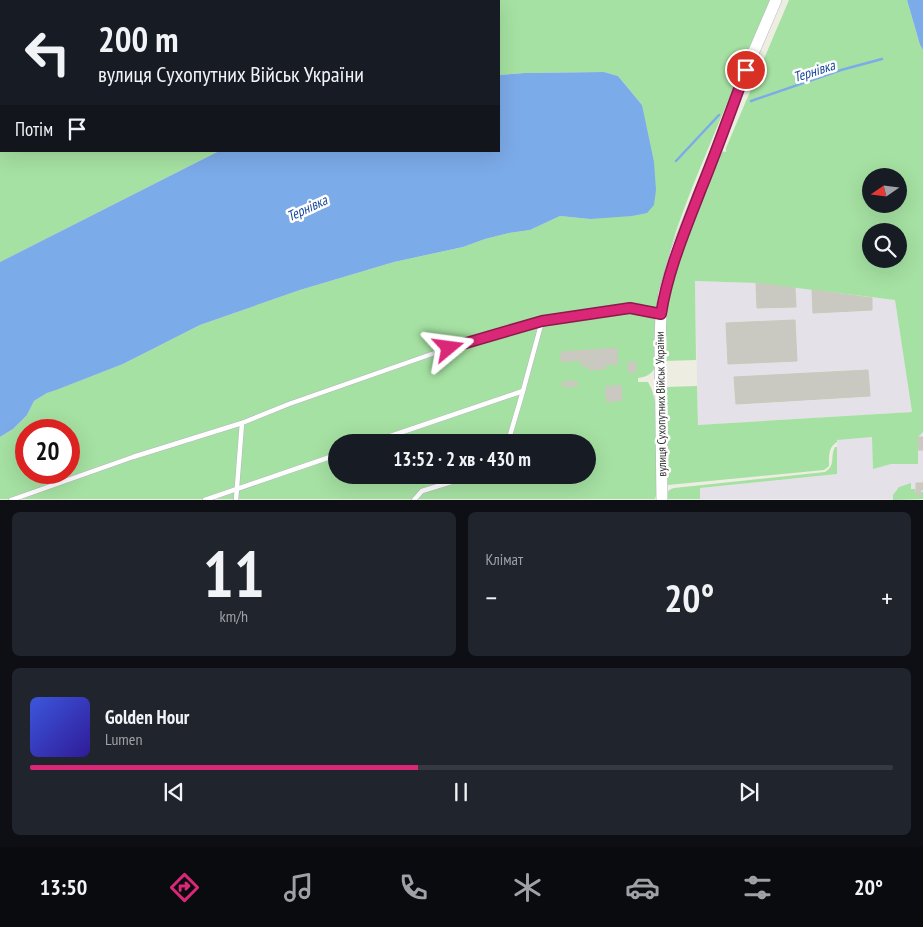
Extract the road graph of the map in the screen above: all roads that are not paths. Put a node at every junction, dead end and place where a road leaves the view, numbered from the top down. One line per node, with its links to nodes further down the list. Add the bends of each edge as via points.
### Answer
1 (776, 0): 2 (street, вулиця Сухопутних Військ України, via 677,249)
2 (661, 314): 3 (lane, via 630,308); 15 (street, вулиця Сухопутних Військ України)
3 (542, 321): 4 (lane); 5 (lane, via 449,348)
4 (523, 391): 6 (lane); 7 (lane)
5 (242, 423): 10 (lane); 11 (lane)
6 (397, 434)
7 (510, 434)
8 (328, 458): 10 (lane)
9 (445, 484): 14 (lane, via 422,491)
10 (237, 489): 12 (lane); 13 (lane)
11 (11, 500)
12 (205, 500)
13 (236, 500)
14 (414, 500)
15 (662, 500)

